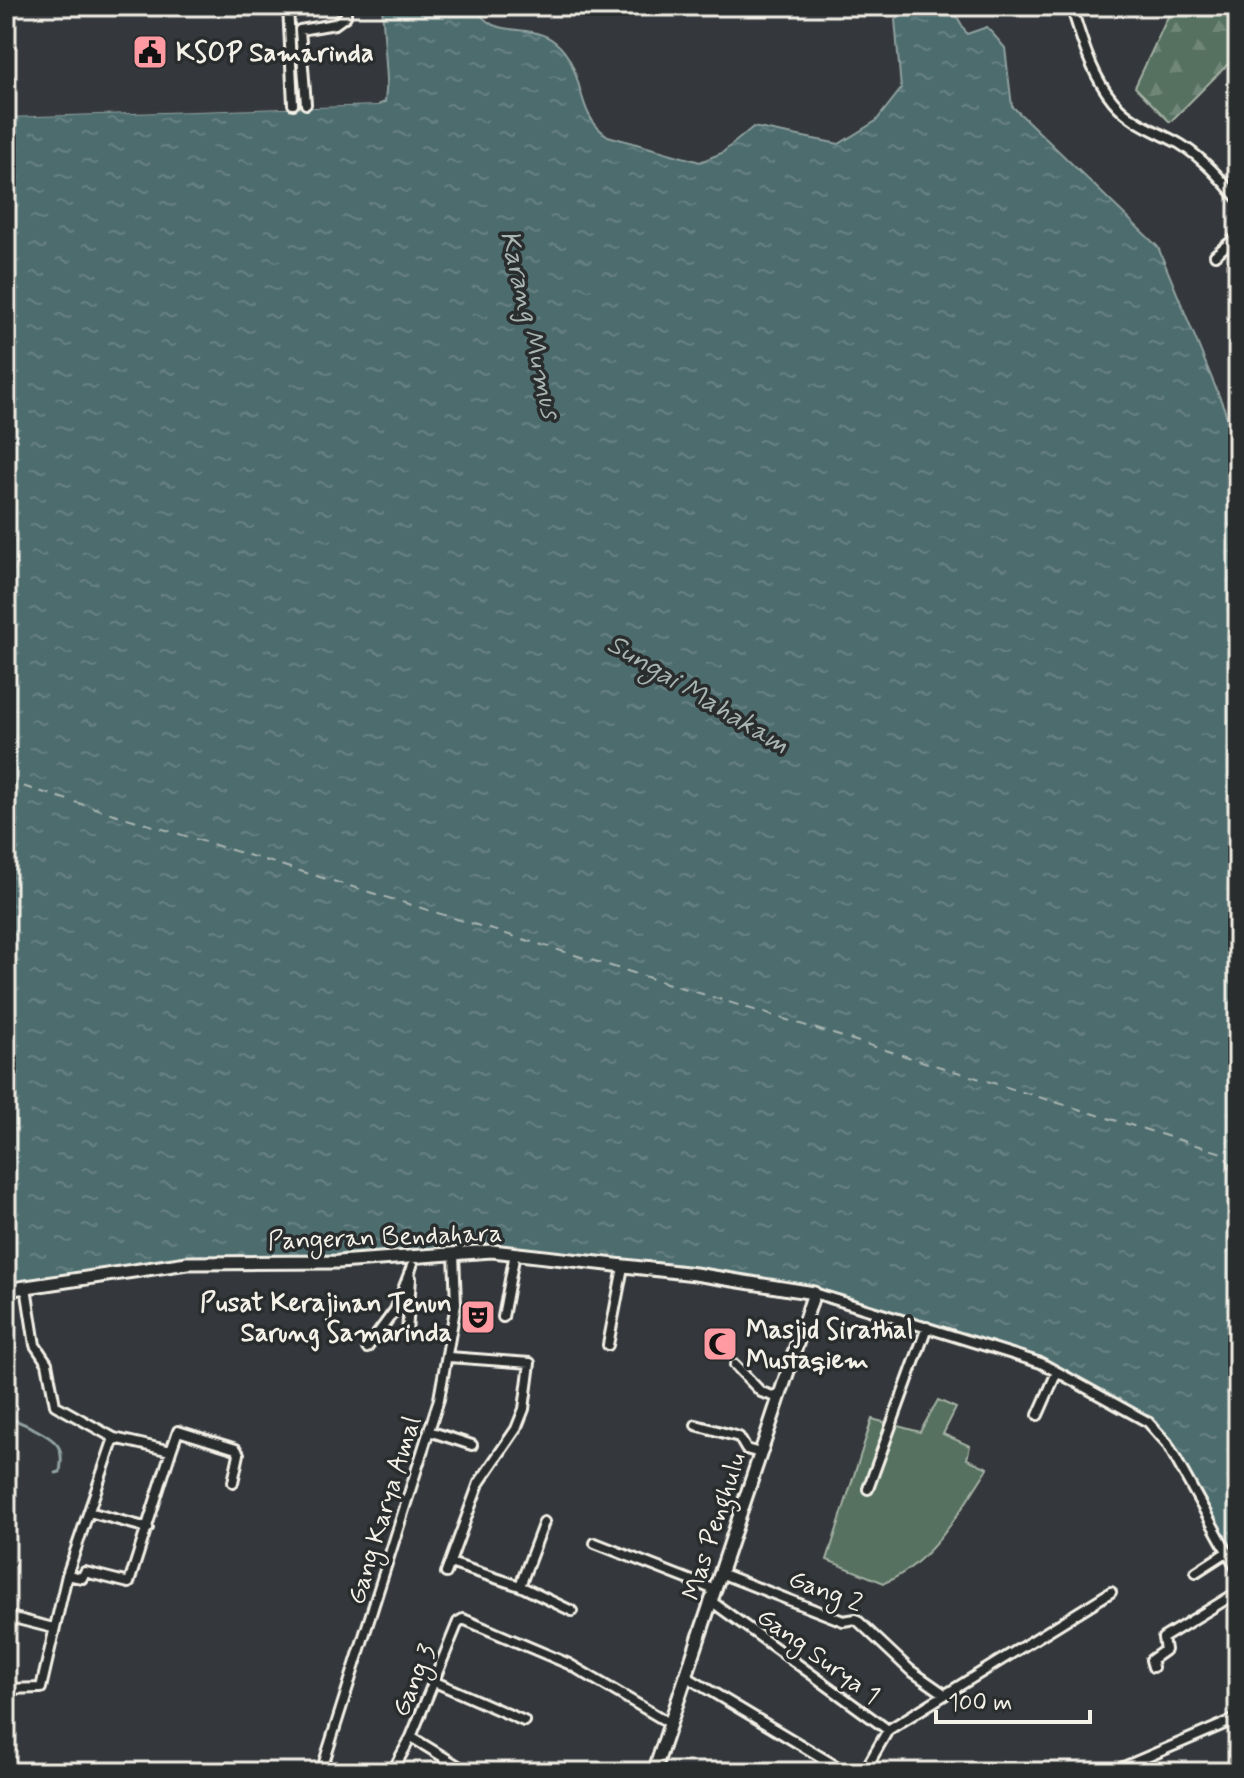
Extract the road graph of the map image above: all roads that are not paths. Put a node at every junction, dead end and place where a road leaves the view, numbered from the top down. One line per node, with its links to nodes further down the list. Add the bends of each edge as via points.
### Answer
1 (288, 6): 4 (street)
2 (346, 6): 5 (street, via 339,23 300,30)
3 (1071, 6): 6 (street, via 1087,57 1115,104 1195,155)
4 (293, 104)
5 (306, 104)
6 (1238, 199)
7 (1238, 236): 8 (street)
8 (1215, 255)
9 (515, 1253): 10 (street, Pangeran Bendahara); 12 (street, Pangeran Bendahara); 16 (street)
10 (454, 1254): 11 (street, Pangeran Bendahara); 21 (street, Gang Karya Amal, via 456,1304)
11 (412, 1261): 13 (street, Pangeran Bendahara, via 187,1263); 18 (street); 20 (street, via 395,1310)
12 (623, 1267): 15 (street, Pangeran Bendahara); 19 (street)
13 (26, 1287): 14 (street, Pangeran Bendahara); 28 (street, via 35,1345 47,1363 53,1403)
14 (6, 1290)
15 (814, 1293): 17 (street); 24 (street, Mas Penghulu)
16 (503, 1317)
17 (927, 1327): 23 (street); 33 (street)
18 (407, 1333)
19 (608, 1345)
20 (367, 1348)
21 (449, 1357): 27 (street, Gang Karya Amal); 39 (street, via 530,1363 516,1429 479,1483)
22 (735, 1365): 24 (street)
23 (1057, 1372): 25 (street); 38 (street, via 1100,1393 1160,1434)
24 (773, 1396): 31 (street, Mas Penghulu)
25 (1038, 1415)
26 (696, 1425): 31 (street, via 739,1437)
27 (429, 1431): 29 (street); 62 (street, Gang Karya Amal)
28 (114, 1438): 30 (street); 34 (street)
29 (472, 1445)
30 (171, 1451): 32 (street, via 178,1431 236,1449); 36 (street)
31 (755, 1452): 43 (street, Mas Penghulu)
32 (233, 1482)
33 (868, 1489)
34 (89, 1512): 36 (street); 44 (street)
35 (544, 1522): 45 (street)
36 (148, 1528): 44 (street, via 128,1584 85,1572 82,1578)
37 (595, 1543): 48 (street, Gang Surya 1)
38 (1227, 1552): 40 (street); 41 (street)
39 (450, 1563): 42 (street); 45 (street)
40 (1238, 1571)
41 (1196, 1572)
42 (446, 1573)
43 (720, 1573): 48 (street, Mas Penghulu); 56 (street, Gang 2, via 843,1621 856,1619)
44 (67, 1575): 51 (street)
45 (520, 1586): 49 (street)
46 (1111, 1592): 56 (street, Gang Surya 1)
47 (1238, 1592): 52 (street, via 1163,1638 1165,1650 1151,1660)
48 (713, 1596): 53 (street, Mas Penghulu); 60 (street, Gang Surya 1)
49 (572, 1611)
50 (6, 1616): 51 (street)
51 (53, 1628): 55 (street, via 41,1688)
52 (1153, 1667)
53 (687, 1677): 59 (street, Mas Penghulu); 66 (street)
54 (435, 1682): 58 (street); 59 (street, Gang 3, via 463,1619 569,1664); 61 (street, Gang 3)
55 (6, 1689)
56 (943, 1693): 60 (street, Gang Surya 1)
57 (1238, 1718): 68 (street)
58 (524, 1721)
59 (671, 1724): 65 (street, Mas Penghulu)
60 (888, 1730): 67 (street)
61 (411, 1737): 63 (street); 64 (street, Gang 3)
62 (321, 1772)
63 (392, 1772)
64 (468, 1772)
65 (654, 1772)
66 (846, 1772)
67 (864, 1772)
68 (1112, 1772)

